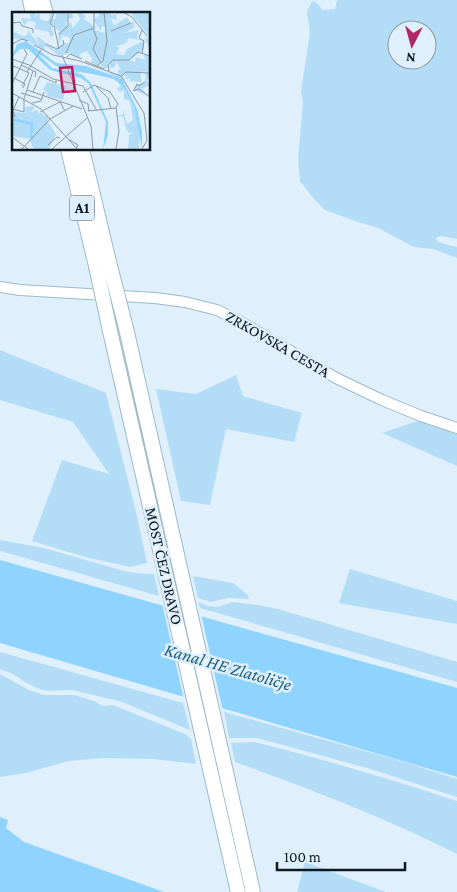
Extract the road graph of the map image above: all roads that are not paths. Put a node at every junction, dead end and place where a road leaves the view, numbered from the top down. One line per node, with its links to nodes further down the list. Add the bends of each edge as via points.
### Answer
1 (68, 150): 5 (highway, MOST ČEZ DRAVO / A1, bridge)
2 (82, 150): 6 (highway, MOST ČEZ DRAVO / A1, bridge, via 126,328)
3 (0, 287): 4 (street, ZRKOVSKA CESTA, via 155,298 217,310 343,381 382,400)
4 (457, 428)
5 (238, 892)
6 (253, 892)

